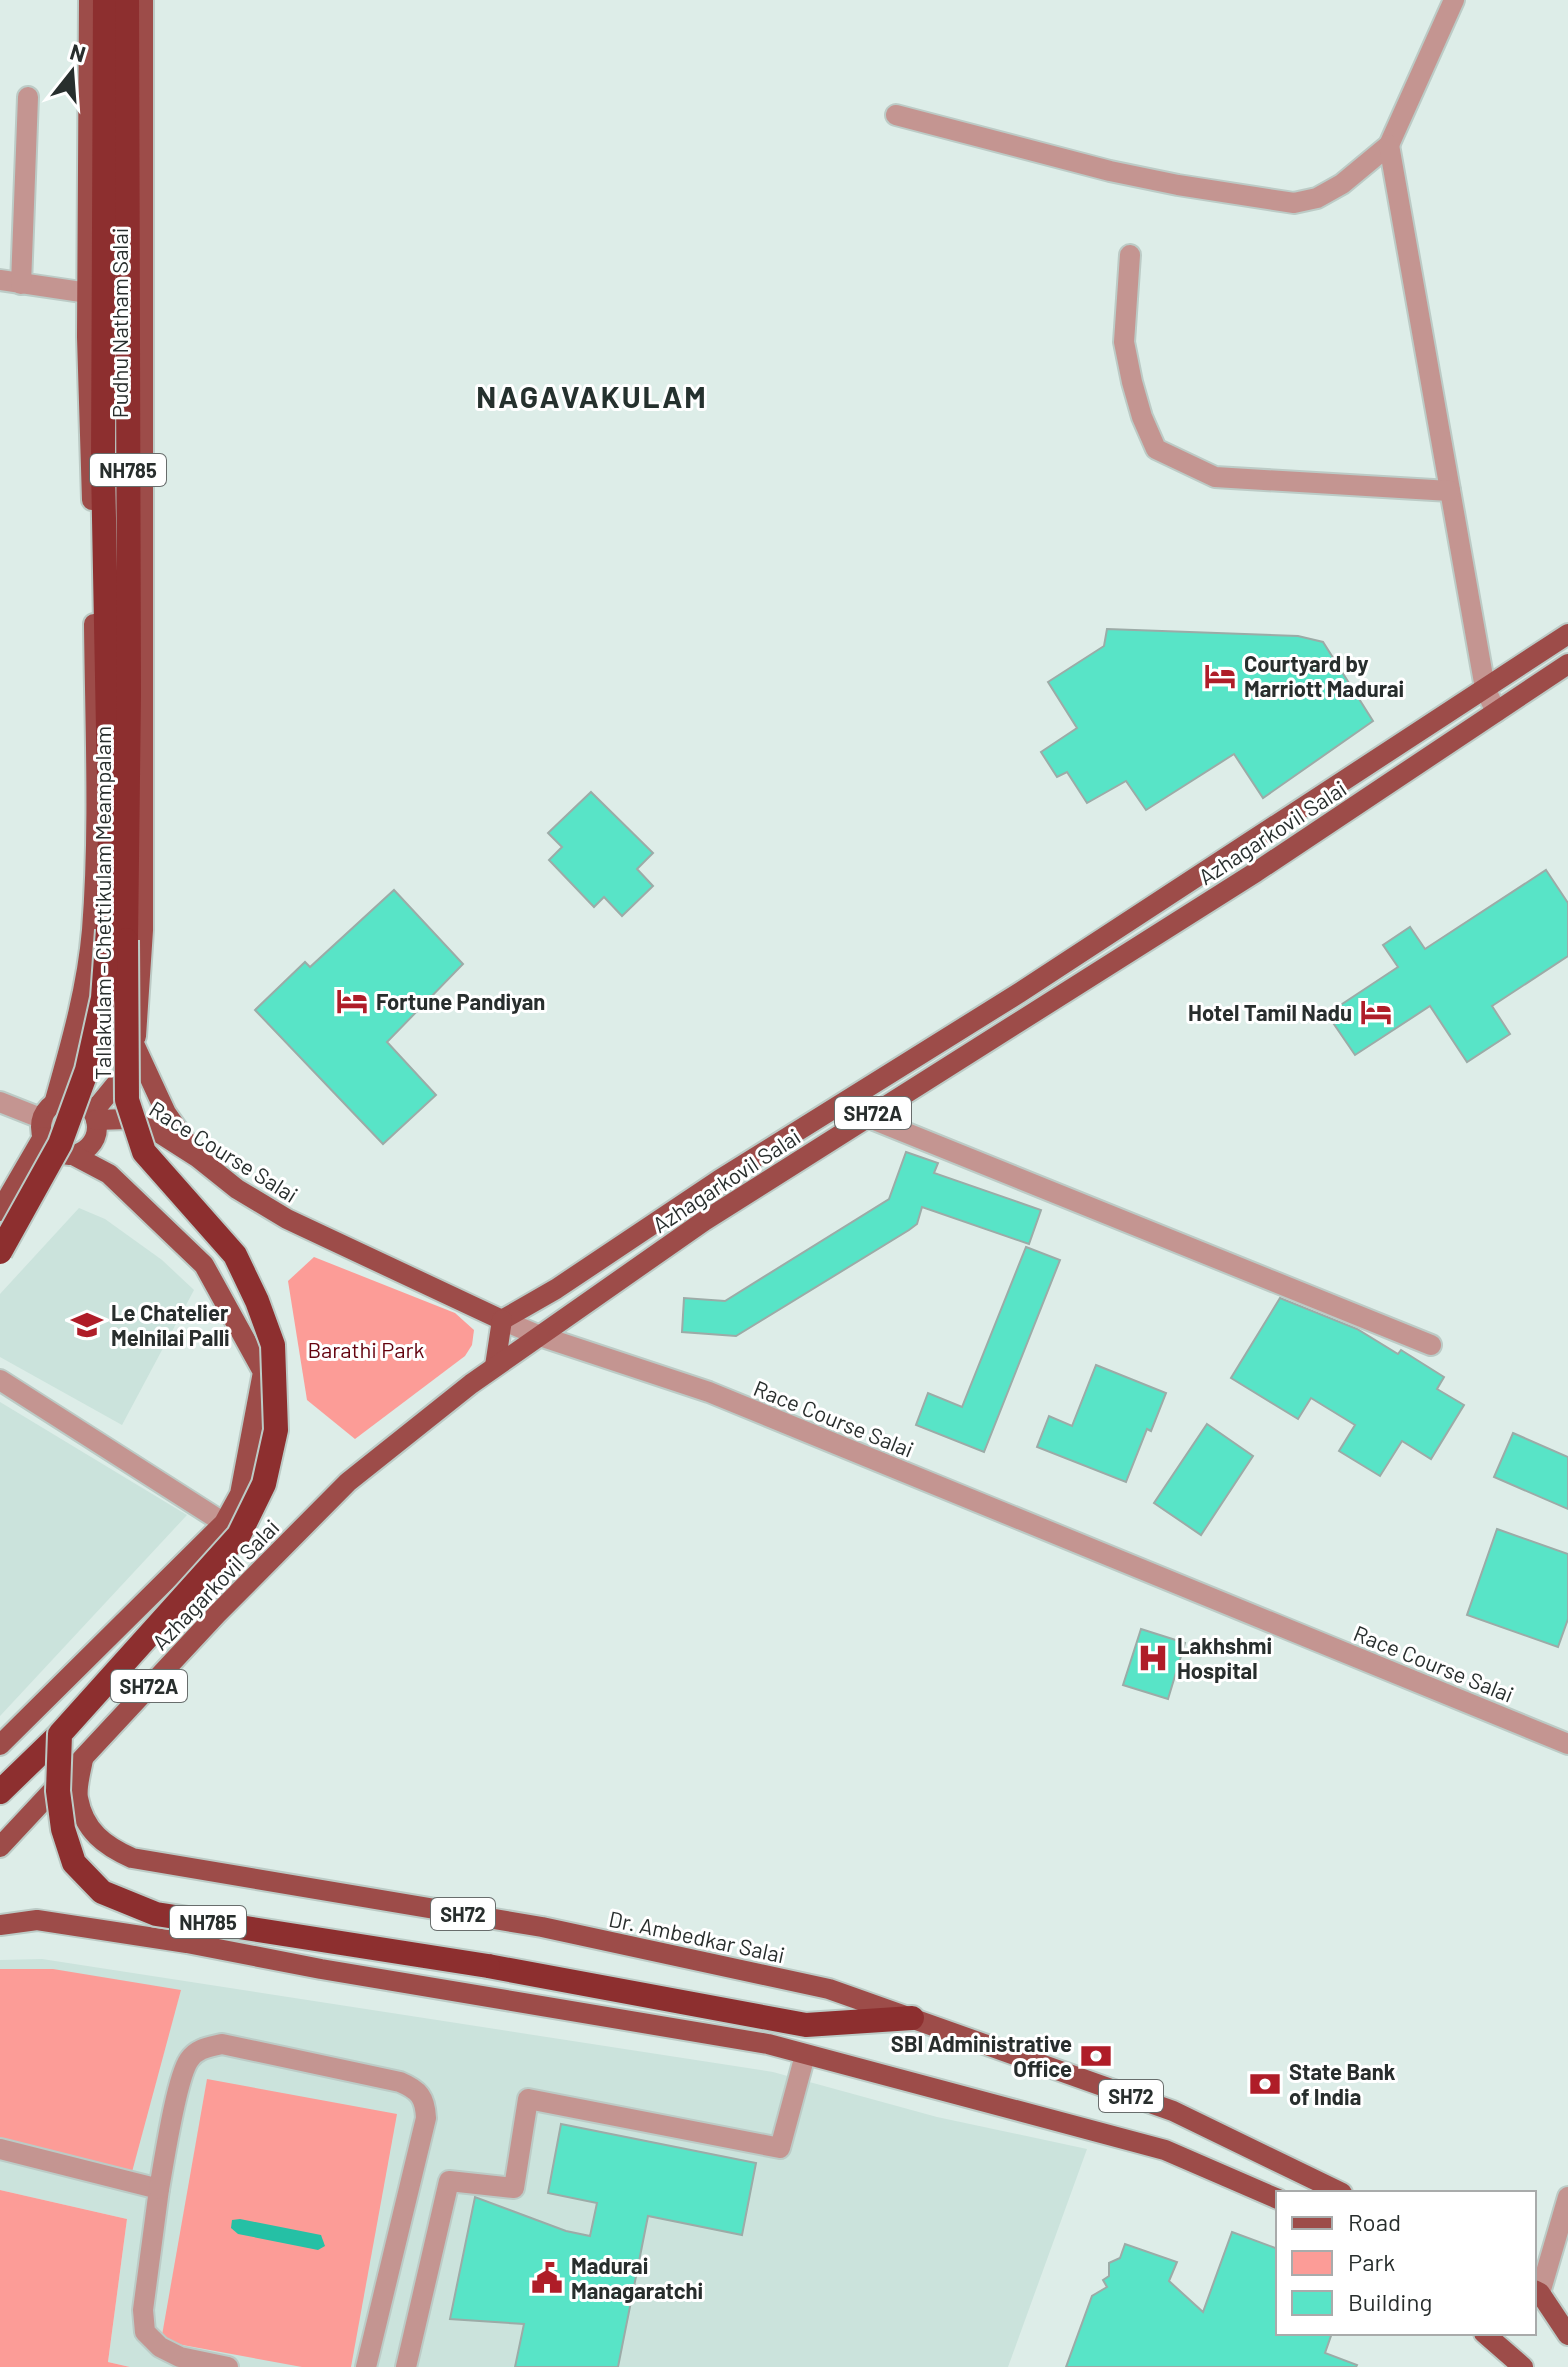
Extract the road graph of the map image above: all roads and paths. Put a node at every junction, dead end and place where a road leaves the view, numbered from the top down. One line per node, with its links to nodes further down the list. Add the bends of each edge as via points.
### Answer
1 (89, 0): 12 (main road, Pudhu Natham Salai)
2 (105, 0): 26 (highway, Tallakulam - Chettikulam Meampalam / NH785, bridge, via 103,466 110,834 103,998 87,1070 60,1144)
3 (127, 0): 33 (highway, Tallakulam - Chettikulam Meampalam / NH785, bridge, via 127,1100 144,1152 235,1255 257,1301 273,1345 276,1430 264,1484 239,1535)
4 (143, 0): 18 (main road, Pudhu Natham Salai, via 143,930)
5 (1454, 0): 8 (street)
6 (28, 97): 11 (street)
7 (896, 115): 8 (street, via 1123,174 1294,203 1342,184)
8 (1389, 145): 13 (street)
9 (1130, 255): 13 (street, via 1124,342 1142,417 1156,449 1215,477)
10 (0, 280): 11 (street)
11 (21, 284): 12 (street)
12 (88, 293): 22 (main road, Pudhu Natham Salai, via 96,821 92,932 74,1036)
13 (1450, 491): 16 (street)
14 (1568, 634): 16 (main road, Azhagarkovil Salai / SH72A)
15 (1568, 664): 17 (main road, Azhagarkovil Salai / SH72A)
16 (1485, 688): 17 (street); 27 (main road, Azhagarkovil Salai / SH72A, via 1019,993)
17 (1496, 712): 21 (main road, Azhagarkovil Salai / SH72A, via 1256,872)
18 (135, 1046): 20 (main road, Pudhu Natham Salai, via 129,1071); 24 (main road, via 166,1113)
19 (0, 1102): 22 (street)
20 (94, 1116): 22 (main road, via 71,1099); 23 (main road, via 95,1138); 24 (main road, Race Course Salai, via 127,1119)
21 (867, 1117): 28 (main road, Azhagarkovil Salai / SH72A, via 704,1221); 29 (street)
22 (47, 1120): 23 (main road, via 55,1152); 25 (main road, Pudhu Natham Salai)
23 (73, 1155): 32 (main road, Azhagarkovil Salai, via 109,1174 204,1265 263,1372 240,1494)
24 (197, 1157): 27 (main road, Race Course Salai, via 287,1219)
25 (0, 1211)
26 (0, 1252)
27 (502, 1320): 28 (street, Race Course Salai); 30 (main road)
28 (540, 1336): 30 (main road, Azhagarkovil Salai / SH72A); 34 (street, Race Course Salai, via 709,1392)
29 (1431, 1345)
30 (495, 1366): 36 (main road, Azhagarkovil Salai / SH72A, via 348,1482)
31 (0, 1380): 32 (street)
32 (224, 1523): 35 (main road, Azhagarkovil Salai)
33 (60, 1734): 37 (highway, NH785); 40 (highway, NH785, bridge, via 58,1791 74,1863 102,1892 156,1914 488,1966 806,2025)
34 (1568, 1744)
35 (0, 1745)
36 (83, 1759): 38 (main road, Azhagarkovil Salai / SH72A); 40 (main road, Dr. Ambedkar Salai / SH72, via 78,1797 89,1826 106,1847 132,1858 542,1927 829,1989)
37 (0, 1792)
38 (0, 1847)
39 (0, 1925): 41 (main road, SH72, via 37,1920 187,1943 768,2044)
40 (912, 2018): 44 (main road, Dr. Ambedkar Salai / SH72, via 1173,2111)
41 (805, 2055): 46 (main road, SH72, via 1165,2150); 52 (street, via 780,2148 528,2099 514,2188 449,2181)
42 (0, 2149): 43 (street)
43 (159, 2189): 50 (street, via 143,2310 145,2332 180,2357); 51 (street, via 181,2079 189,2059 201,2049 222,2044 417,2089 426,2102 426,2118)
44 (1338, 2191)
45 (1568, 2197): 47 (street)
46 (1276, 2198)
47 (1537, 2292): 49 (main road)
48 (1486, 2335): 53 (main road)
49 (1568, 2335)
50 (228, 2367)
51 (366, 2367)
52 (406, 2367)
53 (1523, 2367)

